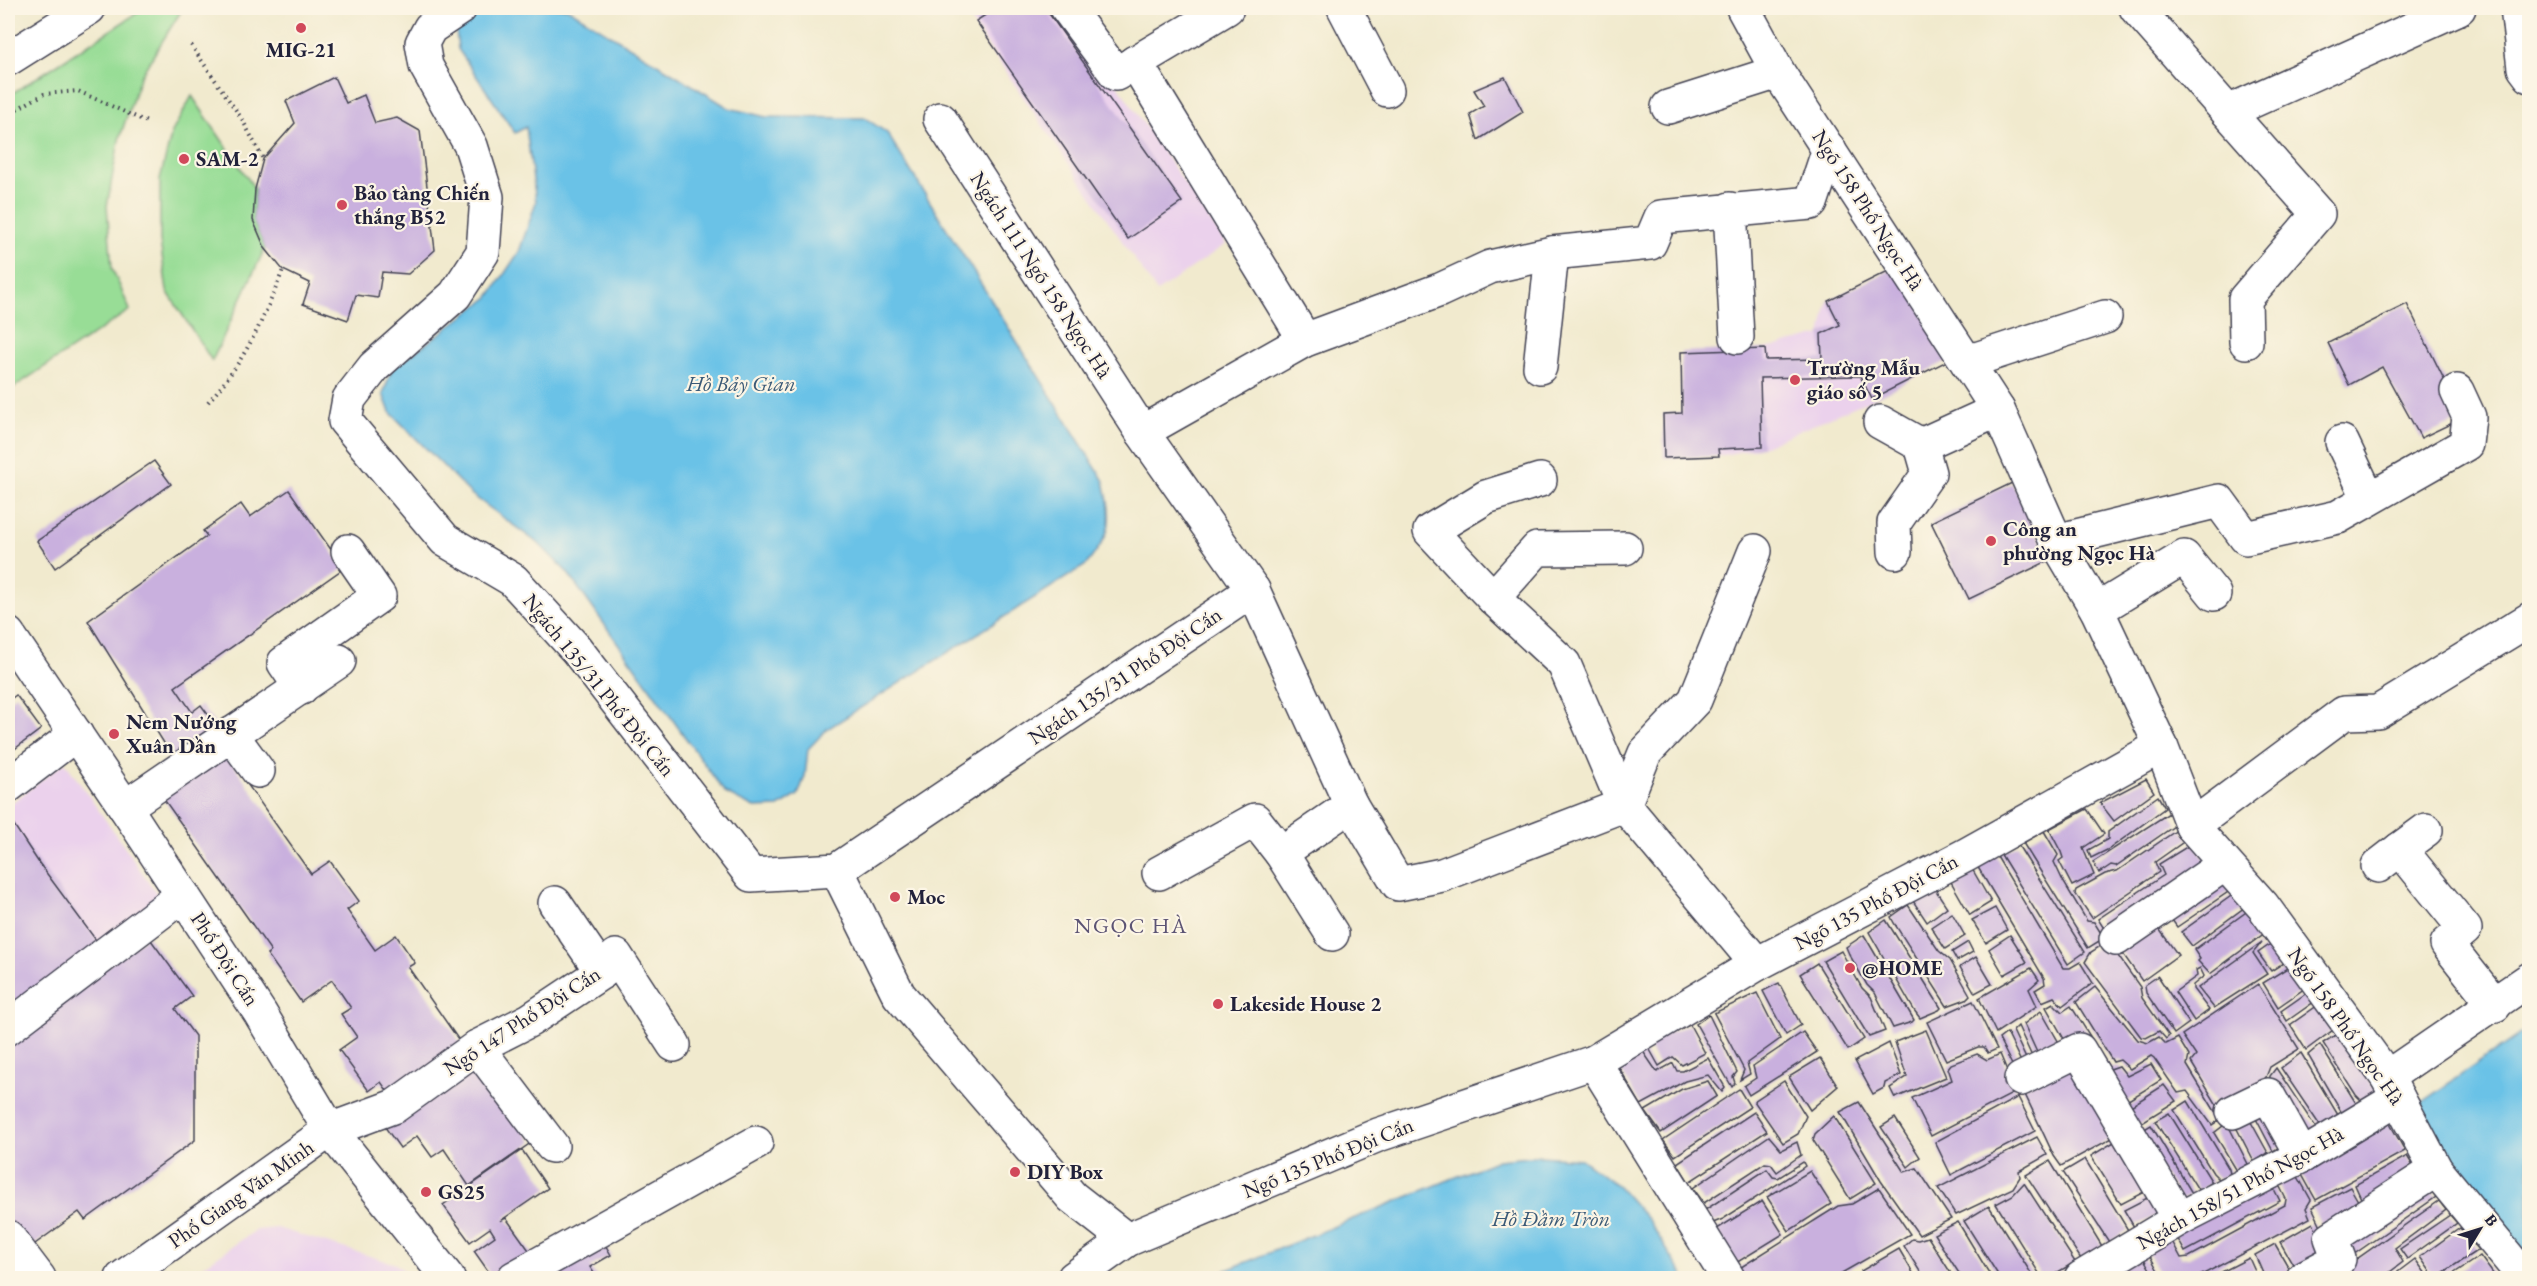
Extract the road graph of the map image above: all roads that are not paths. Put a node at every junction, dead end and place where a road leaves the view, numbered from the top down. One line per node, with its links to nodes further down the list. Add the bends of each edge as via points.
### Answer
1 (89, 8): 10 (street)
2 (460, 8): 60 (street, Ngách 135/31 Phố Đội Cấn, via 430,28 422,43 426,66 471,146 487,197 483,252 455,295 374,367 349,399 345,421 445,540 513,580 576,649 751,875)
3 (1067, 8): 11 (street, via 1116,74)
4 (1227, 8): 11 (street)
5 (1344, 8): 14 (street)
6 (1743, 8): 13 (street, Ngõ 158 Phố Ngọc Hà)
7 (2136, 8): 16 (street)
8 (2459, 8): 16 (street)
9 (2517, 8): 12 (street)
10 (8, 58)
11 (1135, 62): 23 (street)
12 (2528, 70)
13 (1778, 72): 15 (street); 18 (street, Ngõ 158 Phố Ngọc Hà)
14 (1387, 90)
15 (1668, 107)
16 (2228, 112): 24 (street, via 2318,214 2245,299)
17 (940, 118): 30 (street, Ngách 111 Ngõ 158 Ngọc Hà)
18 (1828, 149): 19 (street, via 1811,203); 25 (street, Ngõ 158 Phố Ngọc Hà)
19 (1730, 209): 20 (street, via 1661,217 1650,243); 22 (street)
20 (1552, 253): 23 (street, via 1490,267 1440,290); 26 (street)
21 (2105, 317): 25 (street)
22 (1737, 337)
23 (1305, 339): 30 (street)
24 (2246, 342)
25 (1967, 362): 28 (street, Ngõ 158 Phố Ngọc Hà)
26 (1540, 367)
27 (2457, 391): 34 (street, via 2469,417 2466,444)
28 (1998, 410): 32 (street); 35 (street, Ngõ 158 Phố Ngọc Hà)
29 (1880, 422): 32 (street)
30 (1142, 432): 40 (street)
31 (2342, 442): 34 (street)
32 (1921, 445): 39 (street, via 1929,473 1894,524)
33 (1540, 480): 42 (street, via 1486,497 1430,531)
34 (2369, 499): 35 (street, via 2338,517 2246,538 2219,501)
35 (2056, 541): 43 (street, Ngõ 158 Phố Ngọc Hà)
36 (1625, 548): 42 (street, via 1537,549)
37 (348, 551): 47 (street, via 379,596 284,663)
38 (1755, 551): 54 (street, via 1695,700 1645,753)
39 (1895, 552)
40 (1253, 590): 53 (street); 60 (street, Ngách 135/31 Phố Đội Cấn)
41 (2214, 594): 43 (street, via 2184,557)
42 (1493, 598): 54 (street, via 1564,664)
43 (2097, 610): 50 (street, Ngõ 158 Phố Ngọc Hà)
44 (2529, 618): 56 (street, via 2378,712 2344,713)
45 (8, 634): 48 (street, Phố Đội Cấn)
46 (339, 661): 47 (street)
47 (301, 688): 49 (street)
48 (76, 734): 52 (street); 55 (street, Phố Đội Cấn)
49 (231, 734): 51 (street); 55 (street)
50 (2161, 746): 56 (street, Ngõ 158 Phố Ngọc Hà); 66 (street, Ngõ 135 Phố Đội Cấn, via 1966,855)
51 (258, 771)
52 (8, 786)
53 (1351, 805): 54 (street, via 1398,884 1442,876); 58 (street)
54 (1624, 805): 66 (street)
55 (125, 807): 62 (street, Phố Đội Cấn)
56 (2192, 826): 59 (street, Ngõ 158 Phố Ngọc Hà)
57 (2426, 830): 69 (street, via 2389,857 2465,929 2447,944)
58 (1281, 853): 61 (street, via 1255,820); 64 (street)
59 (2225, 864): 65 (street); 75 (street, Ngõ 158 Phố Ngọc Hà, via 2263,906)
60 (837, 870): 84 (street, via 898,995 1072,1197)
61 (1159, 873)
62 (183, 896): 70 (street); 77 (street, Phố Đội Cấn, via 261,1013)
63 (555, 903): 67 (street)
64 (1332, 934)
65 (2116, 939)
66 (1757, 964): 73 (street, Ngõ 135 Phố Đội Cấn)
67 (602, 972): 71 (street, Ngõ 147 Phố Đội Cấn, via 616,956); 72 (street, Ngõ 147 Phố Đội Cấn, via 530,1020)
68 (2529, 979): 69 (street, Ngách 158/51 Phố Ngọc Hà)
69 (2495, 1005): 75 (street, Ngách 158/51 Phố Ngọc Hà)
70 (8, 1028)
71 (674, 1045)
72 (477, 1047): 77 (street, Ngõ 147 Phố Đội Cấn, via 395,1106); 79 (street)
73 (1594, 1062): 84 (street, Ngõ 135 Phố Đội Cấn, via 1378,1135); 90 (street)
74 (2021, 1079): 82 (street, via 2079,1050)
75 (2392, 1088): 80 (street, Ngách 158/51 Phố Ngọc Hà); 81 (street, Ngõ 158 Phố Ngọc Hà)
76 (2233, 1112): 80 (street, via 2268,1095)
77 (330, 1130): 86 (street, Phố Giang Văn Minh); 87 (street, Phố Đội Cấn)
78 (756, 1143): 88 (street)
79 (552, 1146)
80 (2302, 1156): 82 (street, Ngách 158/51 Phố Ngọc Hà)
81 (2436, 1170): 92 (street, via 2331,1238 2339,1259); 93 (street, Ngõ 158 Phố Ngọc Hà)
82 (2179, 1219): 91 (street, Ngách 158/51 Phố Ngọc Hà)
83 (8, 1237): 85 (street)
84 (1127, 1240): 89 (street, Ngõ 135 Phố Đội Cấn)
85 (39, 1278)
86 (122, 1278)
87 (448, 1278)
88 (514, 1278)
89 (1074, 1278)
90 (1728, 1278)
91 (2081, 1278)
92 (2303, 1278)
93 (2525, 1278)

